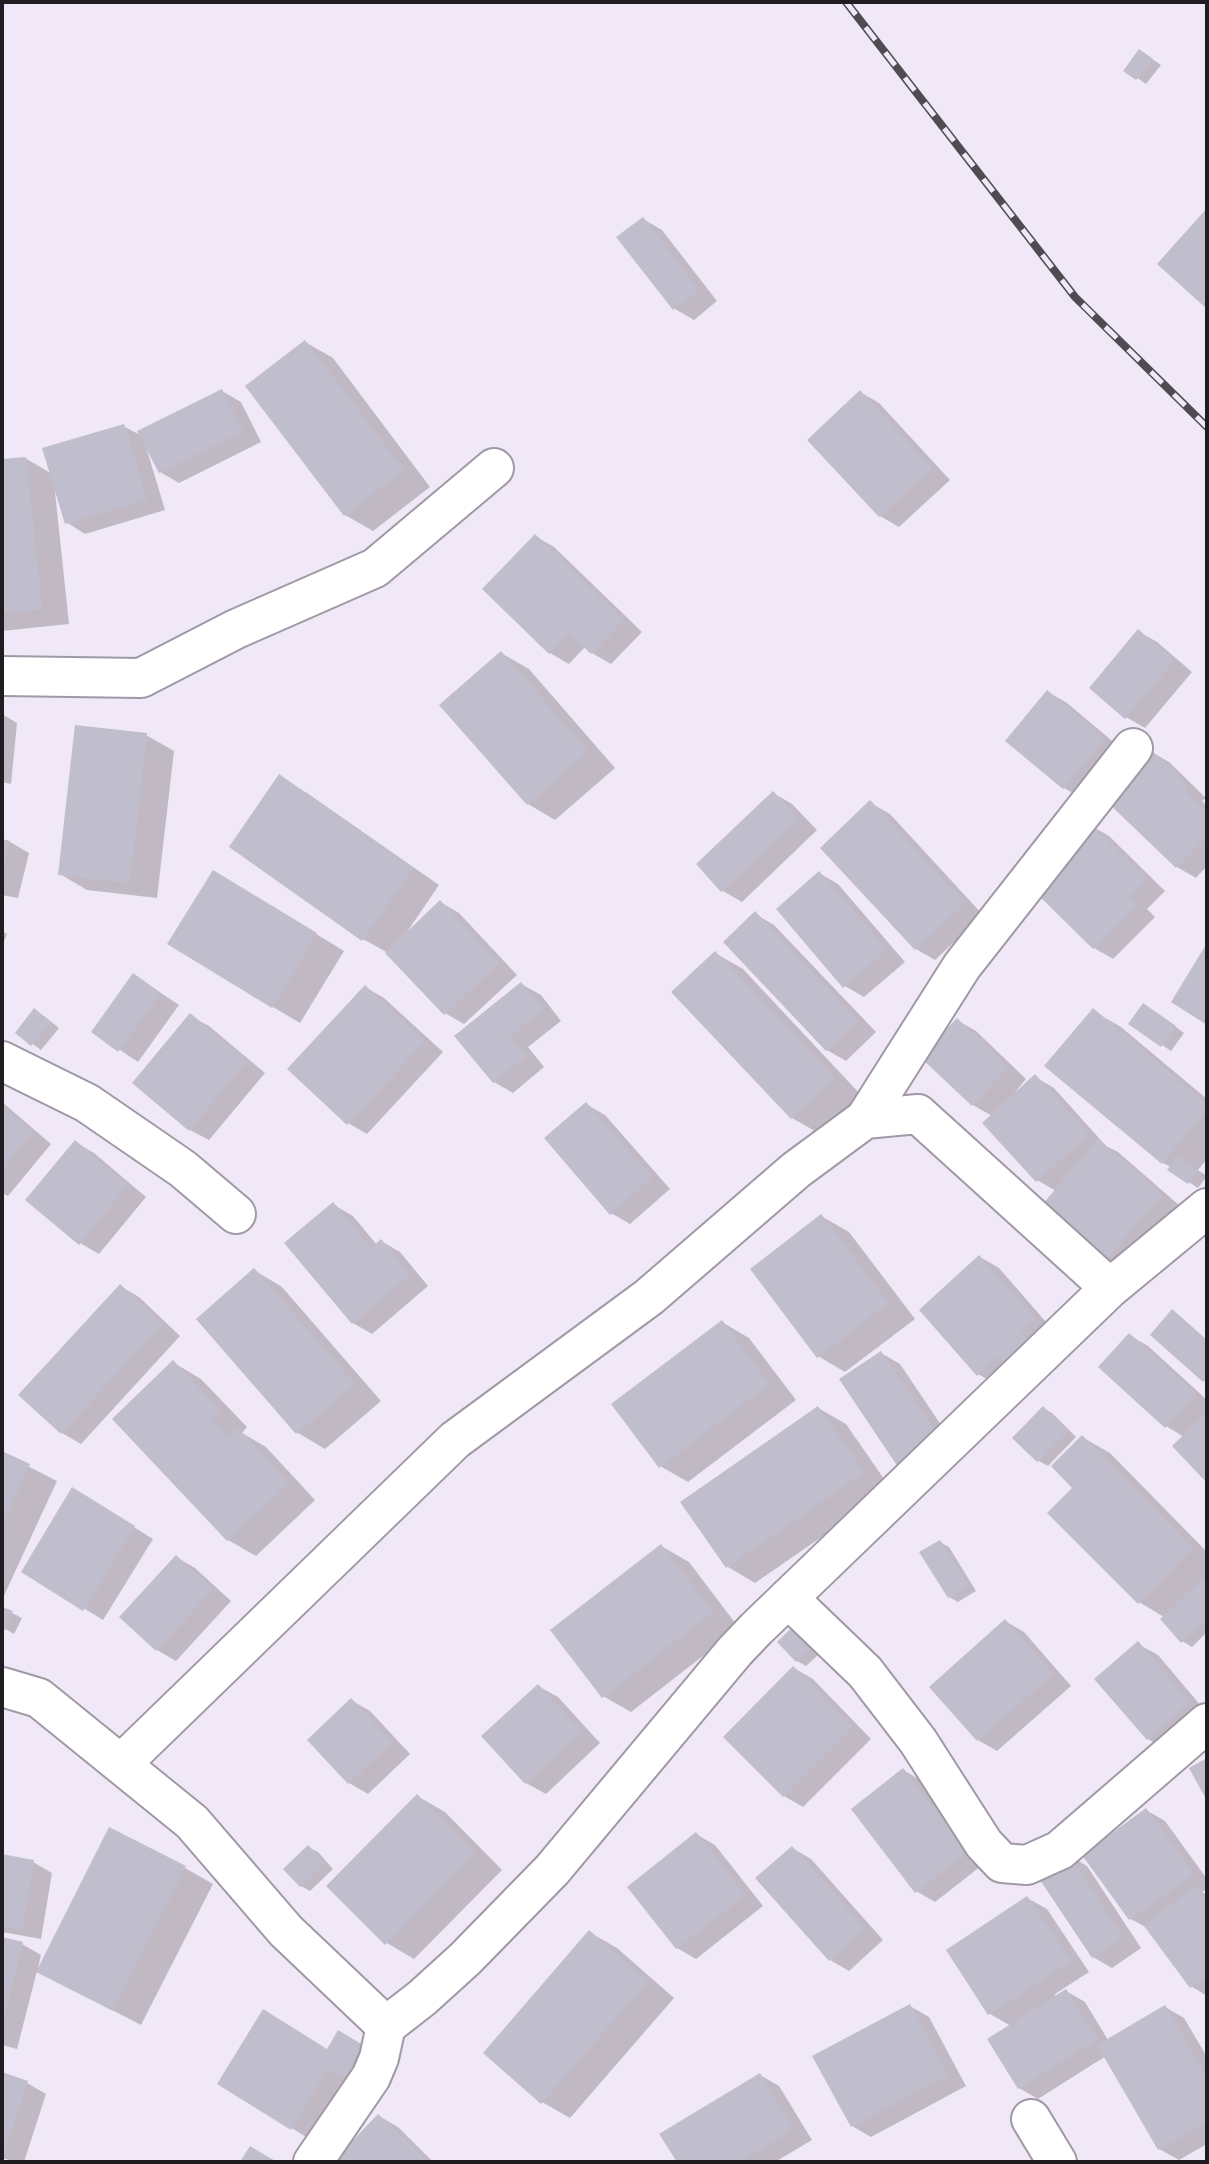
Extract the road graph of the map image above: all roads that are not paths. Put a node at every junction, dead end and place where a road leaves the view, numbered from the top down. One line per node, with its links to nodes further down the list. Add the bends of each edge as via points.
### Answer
1 (494, 468): 2 (street, via 375,569 236,629 141,678)
2 (2, 676)
3 (1133, 748): 5 (street, via 962,966)
4 (2, 1061): 7 (street, via 87,1103 183,1170)
5 (865, 1119): 8 (street, via 918,1114); 12 (street, via 796,1170 649,1297 455,1440)
6 (1207, 1208): 8 (street)
7 (236, 1214)
8 (1110, 1288): 9 (street)
9 (788, 1598): 11 (street, via 865,1672 918,1741 984,1844 1002,1863 1027,1865 1060,1850); 13 (street, via 735,1651 552,1870 465,1959)
10 (2, 1687): 12 (street, via 39,1698)
11 (1207, 1723)
12 (122, 1763): 13 (street, via 192,1822 286,1931)
13 (386, 2026): 15 (street, via 371,2077)
14 (1031, 2119): 16 (street)
15 (313, 2162)
16 (1057, 2162)

